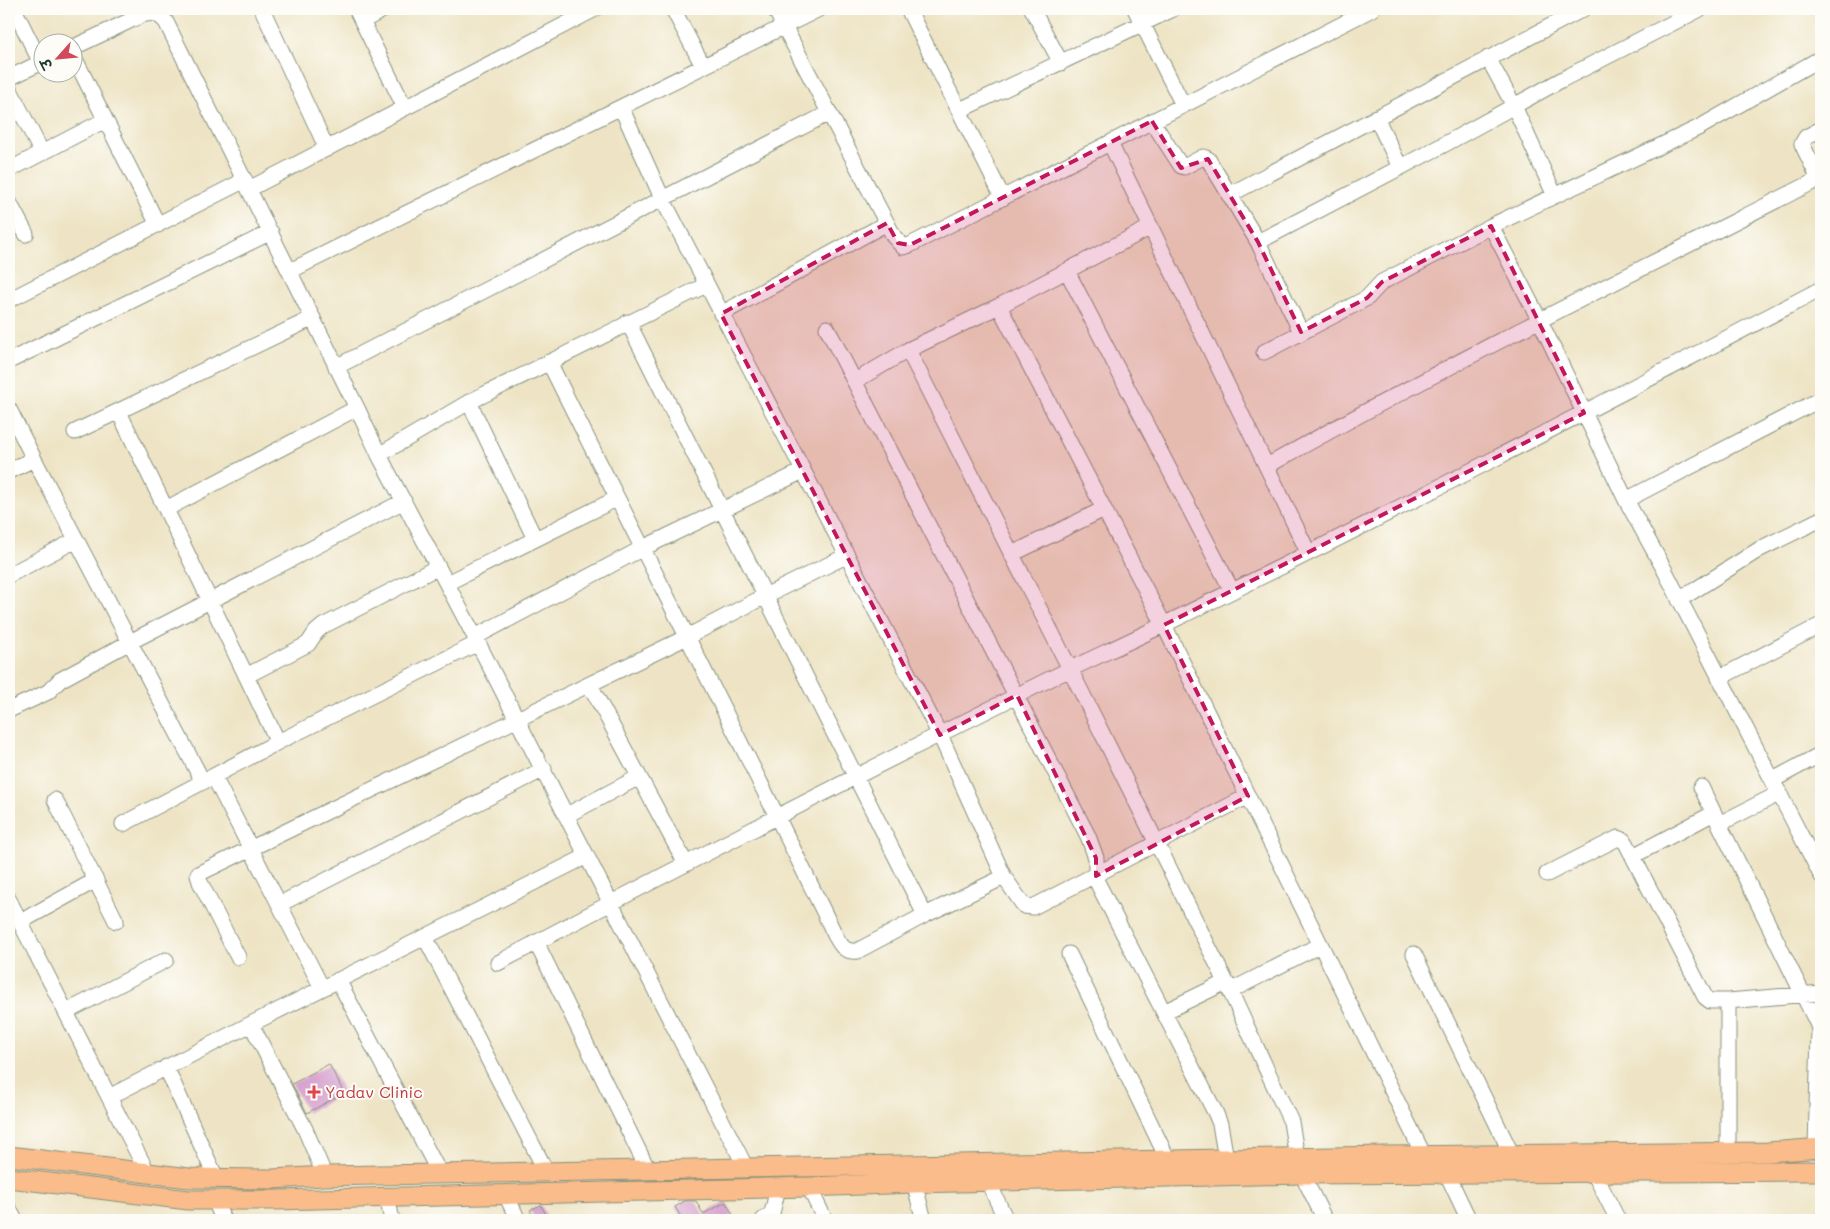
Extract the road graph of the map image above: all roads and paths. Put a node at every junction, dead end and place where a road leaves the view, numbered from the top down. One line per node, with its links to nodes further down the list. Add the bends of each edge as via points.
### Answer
1 (14, 9): 20 (street)
2 (262, 9): 40 (street)
3 (385, 9): 16 (street)
4 (595, 9): 32 (street)
5 (673, 9): 24 (street)
6 (775, 9): 18 (street)
7 (819, 9): 18 (street)
8 (908, 9): 33 (street)
9 (1032, 9): 23 (street)
10 (1135, 9): 17 (street)
11 (1173, 9): 17 (street)
12 (1372, 9): 29 (street)
13 (1583, 9): 21 (street)
14 (1700, 9): 30 (street)
15 (124, 15): 19 (street); 45 (street, via 152,12 166,22)
16 (359, 15): 32 (street)
17 (1143, 24): 23 (street); 29 (street)
18 (784, 26): 24 (street); 34 (street)
19 (82, 42)
20 (32, 43)
21 (1488, 58): 30 (street); 35 (street)
22 (1821, 58): 47 (street, via 1700,127)
23 (1061, 63): 33 (street)
24 (703, 66): 31 (street)
25 (32, 67): 27 (street)
26 (82, 73): 36 (street)
27 (9, 78)
28 (9, 88): 41 (street)
29 (1183, 106): 37 (street)
30 (1514, 106): 42 (street); 47 (street)
31 (621, 107): 48 (street); 59 (street)
32 (405, 108): 40 (street)
33 (960, 110): 49 (street)
34 (829, 114): 48 (street); 51 (street)
35 (1376, 117): 42 (street); 46 (street)
36 (106, 120): 41 (street); 52 (street)
37 (1152, 121): 39 (street); 46 (street, via 1179,165 1206,157)
38 (1821, 129): 44 (street, via 1806,137 1802,144)
39 (1110, 143): 49 (street); 54 (street)
40 (327, 149): 45 (street)
41 (42, 153): 43 (street)
42 (1400, 167): 57 (street)
43 (9, 170)
44 (1820, 179): 66 (street)
45 (247, 185): 52 (street); 55 (street)
46 (1230, 195): 57 (street)
47 (1555, 196): 53 (street)
48 (662, 198): 60 (street); 74 (street)
49 (1003, 198): 51 (street, via 903,247)
50 (9, 202): 56 (street)
51 (887, 223): 64 (street)
52 (158, 225): 62 (street)
53 (1491, 226): 66 (street); 69 (street, via 1382,282 1367,298)
54 (1151, 227): 58 (street); 85 (street)
55 (271, 232): 59 (street); 72 (street)
56 (26, 234)
57 (1258, 242): 69 (street)
58 (1068, 270): 63 (street); 104 (street)
59 (290, 271): 65 (street)
60 (706, 285): 64 (street); 67 (street)
61 (1821, 289): 81 (street)
62 (9, 300)
63 (999, 306): 70 (street); 93 (street)
64 (721, 314): 86 (street)
65 (313, 318): 74 (street); 80 (street)
66 (1540, 321): 81 (street); 85 (street)
67 (628, 322): 73 (street); 92 (street)
68 (827, 328): 75 (street)
69 (1301, 332): 71 (street)
70 (908, 350): 75 (street); 99 (street)
71 (1264, 352)
72 (9, 361)
73 (548, 362): 77 (street); 88 (street)
74 (336, 367): 78 (street)
75 (855, 381): 117 (street)
76 (1821, 398): 89 (street)
77 (469, 402): 83 (street); 95 (street)
78 (358, 408): 83 (street); 91 (street)
79 (9, 409): 84 (street)
80 (119, 412): 82 (street); 91 (street)
81 (1584, 413): 89 (street); 98 (street)
82 (75, 432)
83 (379, 455): 90 (street)
84 (34, 460): 87 (street); 96 (street)
85 (1267, 466): 98 (street)
86 (802, 471): 92 (street); 100 (street)
87 (9, 472)
88 (616, 499): 95 (street); 97 (street)
89 (1626, 500): 106 (street)
90 (404, 501): 101 (street); 107 (street)
91 (166, 509): 107 (street)
92 (720, 509): 97 (street); 105 (street)
93 (1104, 509): 99 (street); 108 (street)
94 (1821, 519): 106 (street, via 1760,549)
95 (535, 539): 103 (street)
96 (76, 540): 102 (street); 112 (street)
97 (641, 548): 110 (street); 111 (street)
98 (1308, 552): 104 (street)
99 (1012, 554): 113 (street)
100 (846, 556): 105 (street); 120 (street)
101 (438, 567): 103 (street); 114 (street, via 323,626 308,644)
102 (9, 575)
103 (446, 583): 111 (street)
104 (1232, 591): 108 (street)
105 (765, 596): 110 (street); 124 (street)
106 (1680, 600): 115 (street)
107 (209, 602): 112 (street); 114 (street)
108 (1164, 625): 113 (street); 129 (street)
109 (1821, 625): 115 (street)
110 (687, 637): 116 (street); 132 (street)
111 (477, 640): 119 (street); 121 (street)
112 (130, 642): 118 (street, via 60,680 48,692); 126 (street)
113 (1070, 669): 117 (street); 135 (street)
114 (246, 676): 121 (street)
115 (1720, 678): 128 (street)
116 (590, 684): 119 (street); 125 (street)
117 (1017, 695): 120 (street); 142 (street, via 1088,836 1096,858)
118 (9, 710)
119 (517, 719): 123 (street); 136 (street)
120 (940, 735): 124 (street); 143 (street)
121 (278, 742): 126 (street)
122 (1821, 754): 128 (street)
123 (544, 769): 131 (street); 147 (street)
124 (856, 776): 132 (street); 148 (street)
125 (639, 777): 131 (street); 139 (street)
126 (209, 779): 134 (street); 136 (street)
127 (1701, 787): 133 (street)
128 (1777, 787): 133 (street); 140 (street)
129 (1248, 796): 135 (street); 153 (street)
130 (54, 800): 144 (street)
131 (566, 815): 137 (street)
132 (778, 817): 139 (street); 148 (street, via 844,948 857,950)
133 (1716, 818): 138 (street); 162 (street)
134 (123, 824)
135 (1157, 844): 142 (street); 160 (street)
136 (251, 848): 147 (street); 156 (street, via 198,874)
137 (587, 856): 146 (street); 151 (street)
138 (1633, 856): 141 (street, via 1626,843 1618,838); 164 (street, via 1705,996 1713,1002)
139 (686, 864): 146 (street)
140 (1820, 867)
141 (1547, 874)
142 (1096, 876): 143 (street, via 1028,908); 166 (street)
143 (1004, 877): 148 (street)
144 (96, 880): 149 (street); 150 (street)
145 (9, 900): 150 (street)
146 (611, 903): 152 (street); 178 (street)
147 (280, 904): 161 (street)
148 (925, 915)
149 (116, 921)
150 (20, 922): 165 (street)
151 (425, 937): 159 (street); 182 (street)
152 (536, 942): 158 (street); 179 (street)
153 (1320, 945): 160 (street); 174 (street)
154 (1069, 954): 176 (street)
155 (1414, 954): 172 (street)
156 (238, 957)
157 (166, 960): 165 (street)
158 (498, 962)
159 (338, 980): 161 (street); 184 (street)
160 (1228, 986): 166 (street); 177 (street, via 1291,1122)
161 (322, 988): 167 (street)
162 (1803, 993): 163 (street); 164 (street); 170 (street, via 1820,1031)
163 (1821, 993)
164 (1728, 1001): 171 (street)
165 (66, 1012): 169 (street)
166 (1164, 1012): 175 (street, via 1216,1114)
167 (250, 1024): 168 (street); 187 (street, via 306,1129)
168 (166, 1067): 169 (street); 189 (street)
169 (110, 1097): 181 (street)
170 (1819, 1148): 171 (main road)
171 (1728, 1153): 172 (main road)
172 (1512, 1155): 174 (main road)
173 (9, 1156): 181 (main road)
174 (1424, 1156): 177 (main road)
175 (1226, 1159): 176 (main road); 177 (main road)
176 (1168, 1160): 185 (main road)
177 (1299, 1166): 186 (main road); 190 (main road); 205 (street)
178 (746, 1168): 179 (main road); 185 (main road)
179 (648, 1170): 182 (main road)
180 (1821, 1171): 183 (main road)
181 (147, 1172): 189 (main road)
182 (547, 1173): 184 (main road)
183 (1594, 1173): 186 (main road); 207 (street)
184 (440, 1174): 187 (main road)
185 (913, 1174): 190 (main road); 191 (main road); 203 (street)
186 (1447, 1174): 206 (street)
187 (325, 1176): 189 (main road)
188 (9, 1178): 195 (main road, via 188,1200)
189 (216, 1178)
190 (988, 1181): 204 (street)
191 (808, 1187): 192 (main road); 202 (street)
192 (778, 1188): 193 (main road); 201 (street, via 772,1213)
193 (506, 1195): 194 (main road); 200 (street)
194 (387, 1198): 195 (main road); 199 (street)
195 (215, 1200): 198 (street)
196 (9, 1209): 197 (street)
197 (15, 1220)
198 (223, 1220)
199 (392, 1220)
200 (518, 1220)
201 (763, 1220)
202 (825, 1220)
203 (924, 1220)
204 (1006, 1220)
205 (1325, 1220)
206 (1469, 1220)
207 (1618, 1220)

